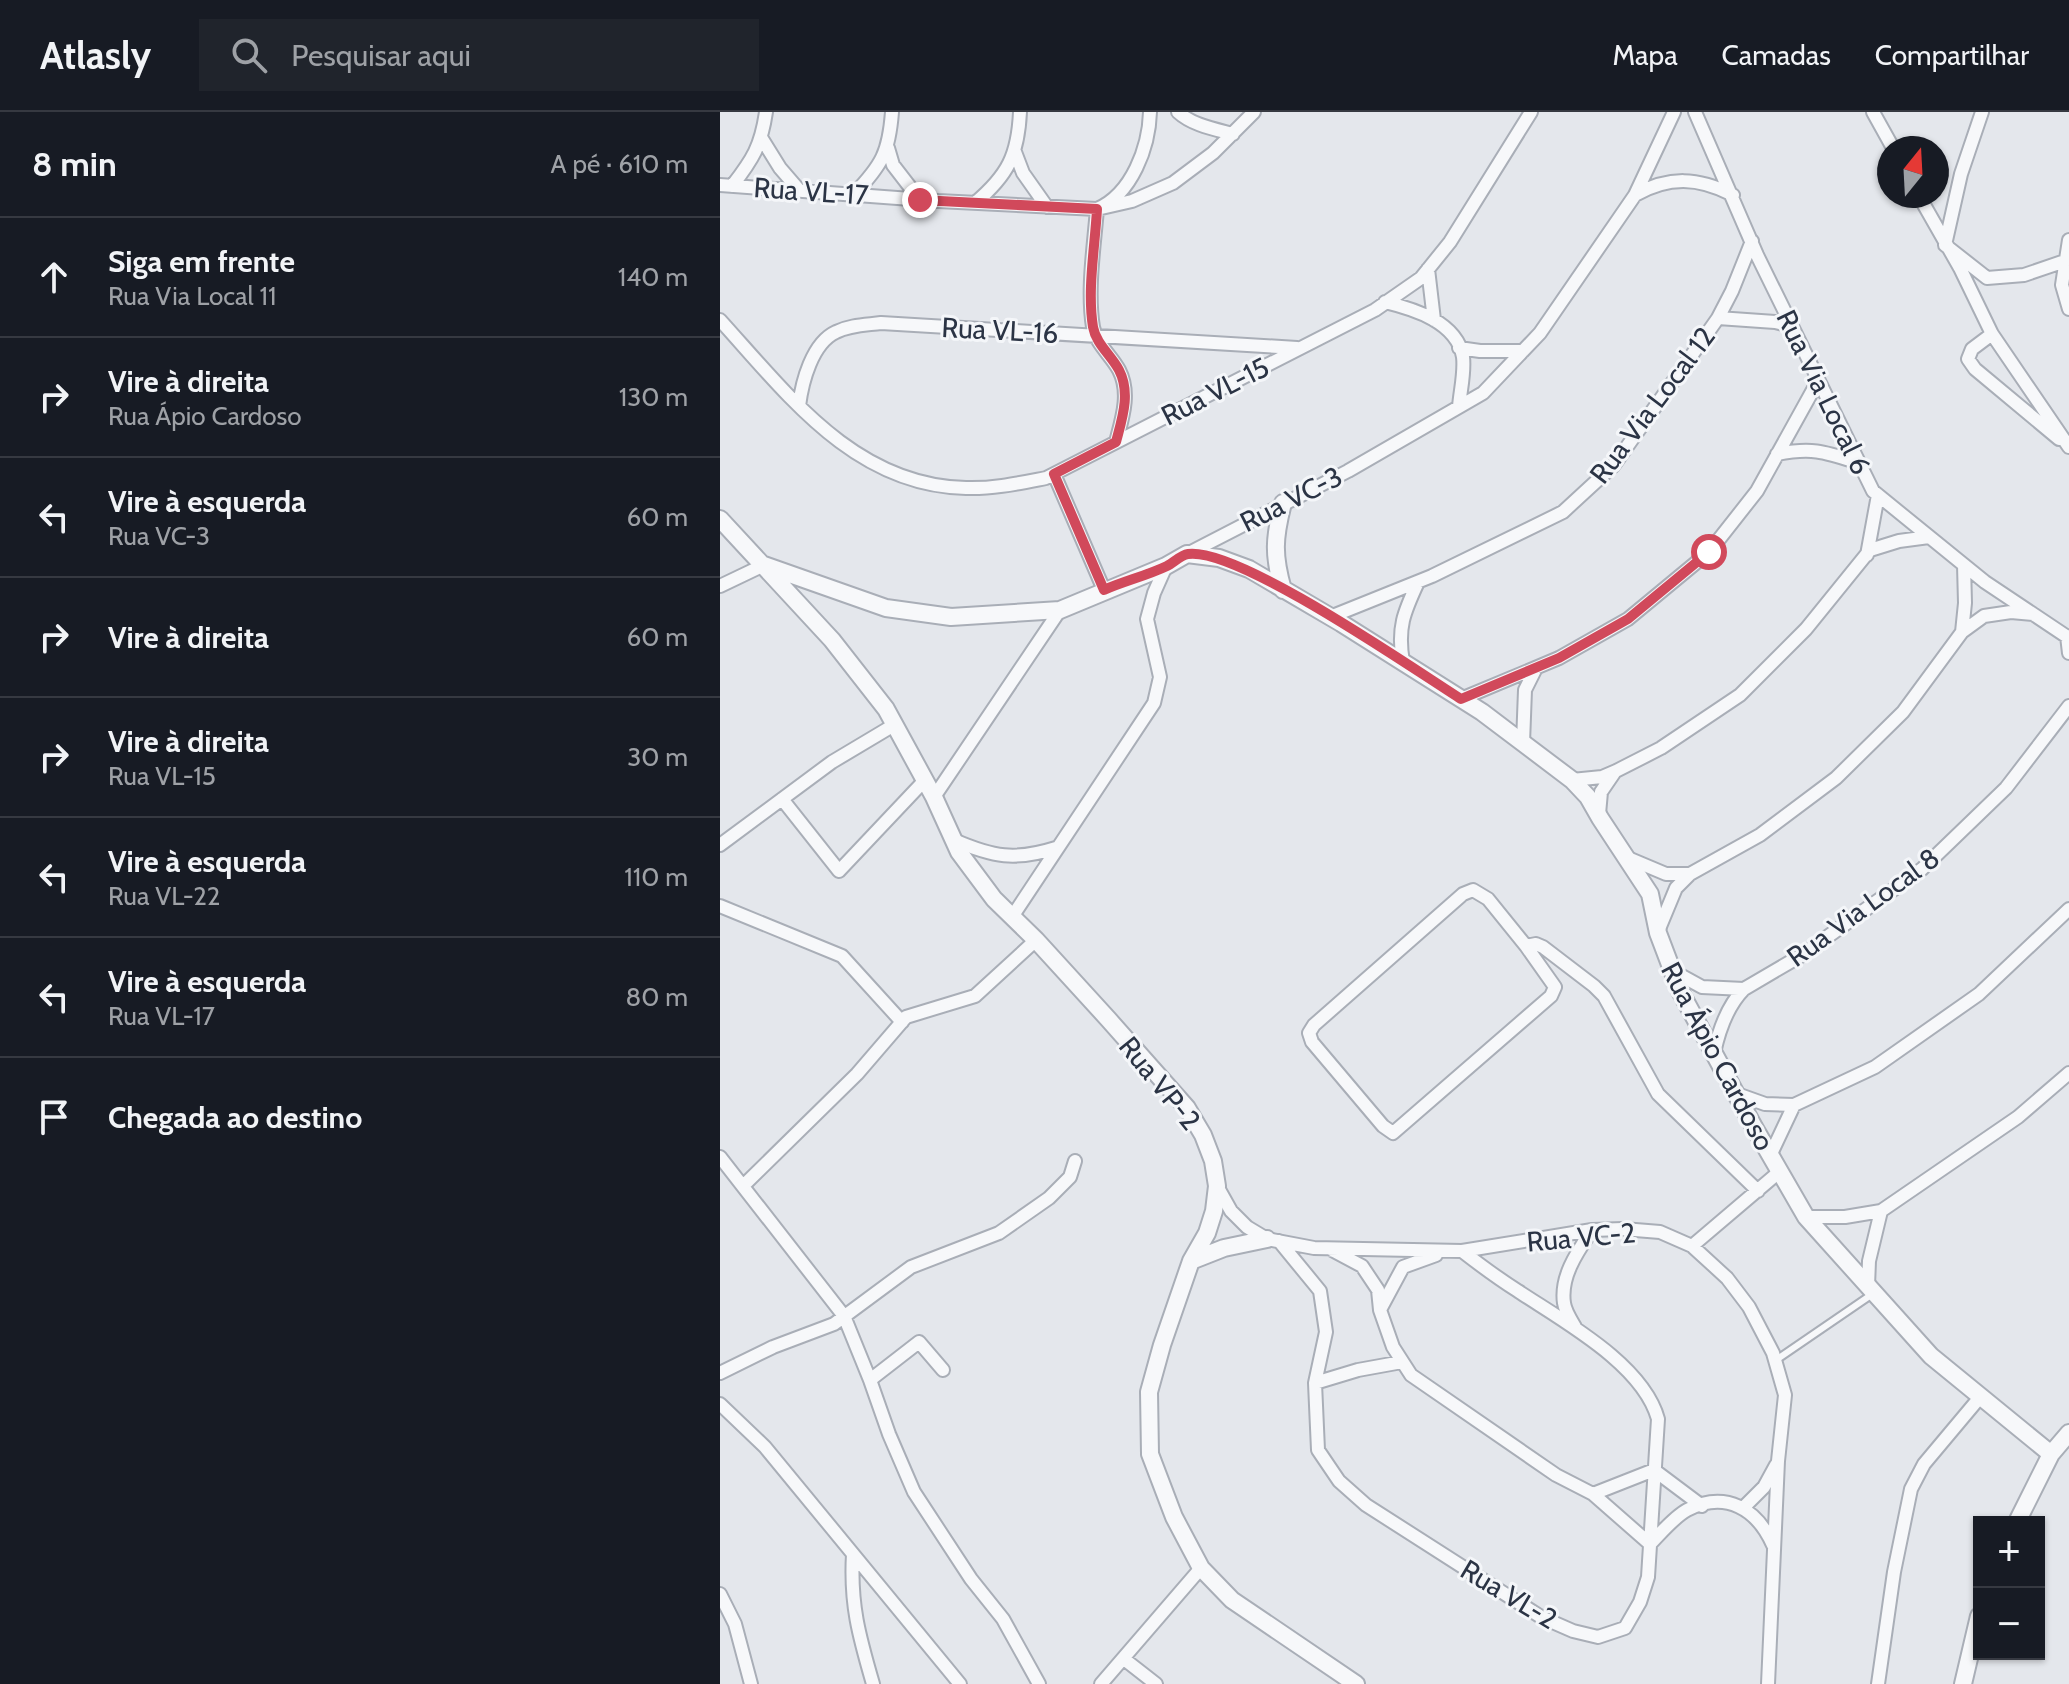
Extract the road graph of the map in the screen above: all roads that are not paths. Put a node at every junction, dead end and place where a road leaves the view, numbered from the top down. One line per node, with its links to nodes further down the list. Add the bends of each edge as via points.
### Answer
1 (766, 112): 14 (street)
2 (892, 112): 15 (street)
3 (1020, 112): 16 (street)
4 (1150, 112): 26 (street, via 1139,163 1121,190)
5 (1178, 112): 12 (street)
6 (1254, 112): 12 (street, Rua VL-17)
7 (1531, 112): 31 (street, Rua VL-15)
8 (1674, 112): 20 (street, Rua VC-3)
9 (1695, 112): 21 (street, Rua Via Local 6)
10 (1873, 112): 13 (street)
11 (1982, 112): 29 (street)
12 (1233, 134): 26 (street, Rua VL-17, via 1173,183)
13 (1886, 136)
14 (762, 139): 17 (street, via 749,164); 18 (street)
15 (888, 148): 19 (street); 22 (street, via 893,165)
16 (1015, 152): 23 (street, via 996,185); 24 (street)
17 (726, 185): 18 (street, Rua VL-17)
18 (799, 190): 19 (street, Rua VL-17)
19 (854, 194): 22 (street, Rua VL-17)
20 (1635, 195): 21 (street, via 1673,180 1715,185); 42 (street, Rua VC-3)
21 (1733, 195): 28 (street, Rua Via Local 6)
22 (920, 200): 23 (street, Rua VL-17)
23 (975, 203): 24 (street, Rua VL-17)
24 (1047, 207): 26 (street, Rua VL-17)
25 (1925, 208): 29 (street)
26 (1097, 209): 39 (street, via 1091,299)
27 (2069, 240): 30 (street)
28 (1752, 241): 34 (street, Rua Via Local 12); 37 (street, Rua Via Local 6)
29 (1945, 245): 30 (street, via 1987,278 2024,275); 38 (street)
30 (2065, 261): 33 (street, via 2062,285)
31 (1428, 269): 32 (street, Rua VL-15); 36 (street)
32 (1385, 302): 36 (street); 40 (street, Rua VL-15)
33 (2069, 309)
34 (1718, 318): 37 (street, Rua Via Local 12); 60 (street, Rua Via Local 12, via 1614,465 1563,512)
35 (720, 320): 44 (street, Rua VL-15)
36 (1434, 320): 41 (street)
37 (1792, 326): 43 (street, Rua Via Local 6)
38 (1992, 334): 47 (street); 47 (street, via 1972,349 1968,359)
39 (1096, 336): 40 (street, Rua VL-16); 44 (street, Rua VL-16, via 856,325 833,333 818,349); 46 (street, via 1120,371 1126,395)
40 (1298, 348): 46 (street, Rua VL-15)
41 (1459, 348): 42 (street); 45 (street)
42 (1523, 351): 45 (street, Rua VC-3, via 1483,393)
43 (1818, 381): 48 (street); 49 (street, Rua Via Local 6)
44 (799, 406): 50 (street, Rua VL-15, via 841,445 913,480 943,487 997,487)
45 (1459, 407): 52 (street, Rua VC-3)
46 (1116, 442): 50 (street, Rua VL-15)
47 (2069, 447)
48 (1777, 454): 49 (street, via 1820,450); 71 (street, via 1757,491 1709,552 1628,619)
49 (1859, 463): 51 (street, Rua Via Local 6)
50 (1054, 474): 62 (street)
51 (1878, 495): 54 (street, Rua Via Local 6); 56 (street)
52 (1283, 503): 55 (street, Rua VC-3); 63 (street, via 1274,538)
53 (720, 519): 57 (street, Rua VP-2)
54 (1929, 537): 56 (street, via 1899,541); 58 (street, Rua Via Local 6)
55 (1187, 554): 59 (street, Rua VC-3); 63 (street, Rua Ápio Cardoso, via 1249,569)
56 (1867, 555): 76 (street, via 1806,629 1740,695)
57 (764, 565): 61 (street); 64 (street, Rua VC-3, via 886,608 951,617); 74 (street, Rua VP-2, via 832,640)
58 (1964, 565): 65 (street, Rua Via Local 6); 67 (street)
59 (1166, 566): 62 (street, Rua VC-3); 84 (street, via 1147,619 1160,677 1154,703)
60 (1418, 582): 66 (street, Rua Via Local 12); 70 (street, via 1401,626)
61 (720, 586)
62 (1104, 590): 64 (street, Rua VC-3)
63 (1283, 590): 66 (street, Rua Ápio Cardoso)
64 (1060, 610): 79 (street)
65 (2036, 615): 67 (street, via 1984,616); 68 (street, Rua Via Local 6)
66 (1330, 617): 70 (street, Rua Ápio Cardoso)
67 (1962, 632): 86 (street, via 1903,712 1836,778 1760,835)
68 (2068, 637): 69 (street)
69 (2069, 653)
70 (1403, 662): 72 (street, Rua Ápio Cardoso)
71 (1536, 668): 72 (street); 75 (street, via 1525,690)
72 (1461, 699): 75 (street, Rua Ápio Cardoso)
73 (2069, 706): 94 (street, Rua Via Local 8, via 2006,788 1922,869 1802,955)
74 (894, 725): 77 (street, Rua VP-2); 80 (street)
75 (1523, 743): 78 (street, Rua Ápio Cardoso)
76 (1616, 771): 78 (street); 81 (street, via 1601,792)
77 (925, 780): 79 (street, Rua VP-2); 80 (street, via 839,871)
78 (1572, 780): 81 (street, Rua Ápio Cardoso)
79 (934, 797): 83 (street, Rua VP-2)
80 (782, 799): 82 (street)
81 (1600, 818): 85 (street, Rua Ápio Cardoso)
82 (722, 839)
83 (954, 840): 84 (street, via 1015,858); 89 (street, Rua VP-2)
84 (1056, 848): 89 (street)
85 (1626, 858): 86 (street, via 1666,874); 90 (street, Rua Ápio Cardoso, via 1650,894)
86 (1690, 874): 90 (street, via 1676,888)
87 (720, 906): 95 (street, via 842,956)
88 (2069, 909): 99 (street, via 1979,994 1875,1067)
89 (1012, 917): 91 (street, Rua VP-2)
90 (1658, 933): 93 (street, Rua Ápio Cardoso)
91 (1036, 940): 95 (street, via 975,996); 105 (street, Rua VP-2, via 1187,1108 1213,1161)
92 (1526, 946): 92 (street, via 1488,899 1473,890 1463,894 1314,1025 1309,1033 1312,1042 1393,1133 1551,996 1555,987); 106 (street, via 1543,947 1604,996 1658,1094)
93 (1670, 969): 94 (street, via 1702,987); 96 (street, Rua Ápio Cardoso)
94 (1744, 989): 96 (street, Rua Via Local 8, via 1733,1000)
95 (902, 1022): 104 (street)
96 (1714, 1053): 98 (street, Rua Ápio Cardoso)
97 (2069, 1073): 107 (street, via 2018,1117)
98 (1737, 1094): 99 (street, via 1765,1104); 100 (street, Rua Ápio Cardoso)
99 (1794, 1105): 100 (street)
100 (1770, 1156): 103 (street, Rua Ápio Cardoso)
101 (720, 1157): 104 (street)
102 (1075, 1161): 118 (street, via 1070,1177 1049,1198 999,1233 911,1267)
103 (1779, 1172): 106 (street); 108 (street, Rua Ápio Cardoso)
104 (744, 1185): 118 (street)
105 (1217, 1186): 110 (street, Rua VC-2, via 1247,1227); 115 (street, Rua VP-2, via 1207,1233)
106 (1758, 1191): 111 (street)
107 (1881, 1211): 108 (street); 116 (street, via 1869,1261)
108 (1806, 1217): 116 (street, Rua Ápio Cardoso)
109 (1592, 1230): 111 (street, Rua VC-2, via 1660,1232); 113 (street, Rua VC-2); 119 (street, via 1572,1261 1565,1290 1564,1305)
110 (1273, 1240): 112 (street, Rua VC-2); 115 (street, via 1224,1248); 125 (street, Rua VL-2, via 1320,1291 1326,1332)
111 (1692, 1246): 120 (street, Rua VC-2, via 1749,1307)
112 (1330, 1248): 114 (street, Rua VC-2); 117 (street, via 1362,1266 1378,1290)
113 (1462, 1251): 114 (street, Rua VC-2); 119 (street, Rua VL-2)
114 (1442, 1252): 117 (street, via 1403,1267)
115 (1191, 1261): 139 (street, Rua VP-2, via 1149,1392 1150,1454)
116 (1871, 1289): 120 (lane); 126 (street, Rua Ápio Cardoso, via 1931,1356)
117 (1380, 1310): 121 (street)
118 (844, 1316): 123 (street); 124 (street)
119 (1576, 1330): 131 (street, Rua VL-2, via 1600,1345 1653,1402 1658,1419)
120 (1776, 1360): 130 (street, Rua VC-2, via 1785,1395)
121 (1402, 1362): 125 (street); 132 (street, via 1411,1375 1556,1475)
122 (943, 1370): 124 (street, via 919,1342)
123 (720, 1373)
124 (870, 1380): 146 (street, via 914,1492 1003,1619)
125 (1315, 1383): 136 (street, Rua VL-2, via 1318,1450 1339,1481 1366,1505 1541,1617 1598,1637 1625,1628 1648,1577)
126 (1981, 1396): 129 (street, Rua Ápio Cardoso); 151 (street, via 1924,1464 1911,1489)
127 (720, 1404): 138 (street, via 765,1447)
128 (2069, 1433): 129 (street)
129 (2051, 1454): 135 (street)
130 (1778, 1461): 134 (street, via 1764,1487); 137 (street, Rua VC-2)
131 (1654, 1470): 132 (street); 133 (street); 136 (street, Rua VL-2)
132 (1593, 1494): 136 (street)
133 (1702, 1506): 134 (street, via 1715,1502); 136 (street, via 1687,1510)
134 (1744, 1507): 137 (street, via 1765,1527)
135 (2020, 1516)
136 (1650, 1544)
137 (1774, 1547): 150 (street, Rua VC-2)
138 (853, 1554): 144 (street, via 856,1623); 145 (street)
139 (1201, 1568): 142 (street); 149 (street, Rua VP-2, via 1232,1600)
140 (720, 1594): 143 (street, via 735,1624)
141 (1973, 1642): 152 (street)
142 (1124, 1659): 147 (street); 148 (street)
143 (751, 1684)
144 (873, 1684)
145 (960, 1684)
146 (1039, 1684)
147 (1101, 1684)
148 (1156, 1684)
149 (1356, 1684)
150 (1768, 1684)
151 (1878, 1684)
152 (1963, 1684)

